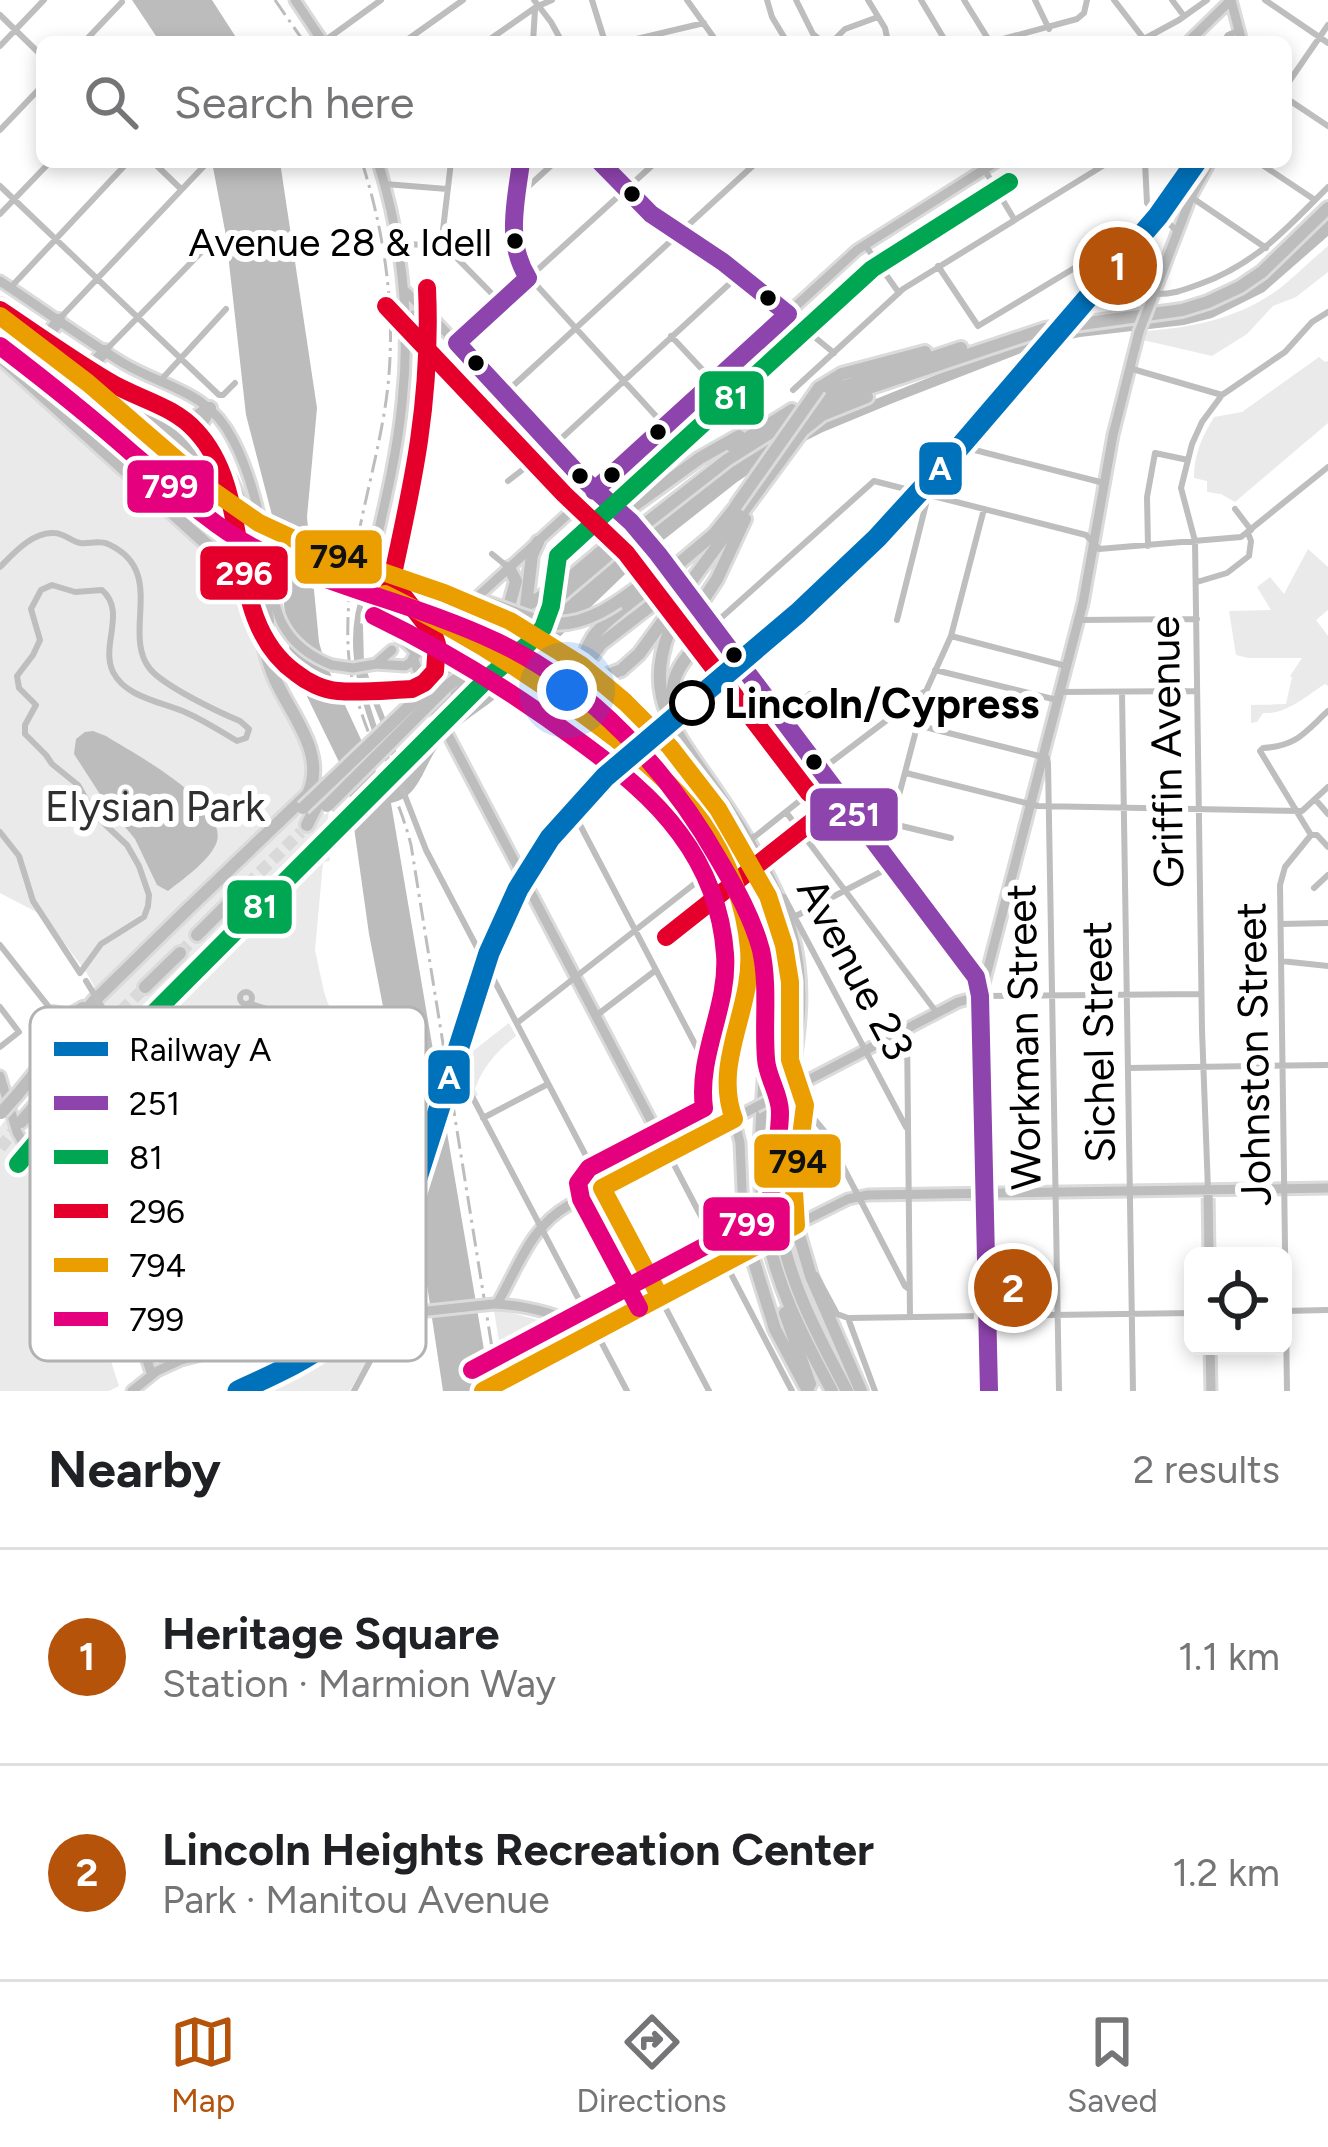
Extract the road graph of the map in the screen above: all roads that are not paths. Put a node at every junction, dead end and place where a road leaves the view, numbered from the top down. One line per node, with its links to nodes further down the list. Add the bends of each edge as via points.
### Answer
1 (44, 0): 31 (street)
2 (381, 0): 35 (street)
3 (463, 0): 36 (street)
4 (551, 0): 21 (street)
5 (592, 0): 40 (street)
6 (688, 0): 26 (street)
7 (767, 0): 43 (street)
8 (796, 0): 44 (street)
9 (868, 0): 25 (street)
10 (921, 0): 47 (street)
11 (964, 0): 48 (street)
12 (1035, 0): 29 (street)
13 (1114, 0): 50 (street)
14 (1172, 0): 24 (street)
15 (1207, 0): 22 (street); 24 (street)
16 (1231, 0): 22 (main road); 30 (main road)
17 (1265, 0): 55 (street)
18 (297, 1): 34 (main road)
19 (122, 2): 33 (street)
20 (1084, 2): 29 (street, via 1080,18)
21 (535, 3): 27 (street); 32 (street); 37 (street)
22 (1221, 11): 52 (main road)
23 (0, 15): 31 (street)
24 (1184, 16): 51 (street)
25 (878, 17): 45 (street); 46 (street)
26 (704, 23): 41 (street); 42 (street)
27 (553, 25): 32 (street); 39 (street)
28 (1328, 25): 55 (street)
29 (1049, 29): 49 (street)
30 (1240, 29): 53 (street); 54 (main road)
31 (15, 30): 57 (street); 58 (street)
32 (534, 30): 38 (street)
33 (90, 36)
34 (319, 36)
35 (331, 36)
36 (412, 36)
37 (494, 36)
38 (534, 36)
39 (559, 36)
40 (603, 36)
41 (649, 36)
42 (713, 36)
43 (784, 36)
44 (814, 36)
45 (838, 36)
46 (886, 36)
47 (942, 36)
48 (987, 36)
49 (1018, 36)
50 (1142, 36)
51 (1152, 36)
52 (1194, 36)
53 (1227, 36)
54 (1241, 36)
55 (1320, 37): 56 (street); 59 (street)
56 (1328, 43)
57 (0, 46)
58 (36, 50)
59 (1292, 77)
60 (36, 92): 63 (street)
61 (1292, 102): 62 (street)
62 (1328, 126)
63 (0, 130)
64 (44, 168): 90 (street)
65 (122, 168): 98 (street)
66 (159, 168): 85 (street)
67 (202, 168): 85 (street)
68 (380, 168): 82 (main road)
69 (450, 168): 86 (street)
70 (520, 168): 88 (street)
71 (547, 168): 88 (street)
72 (606, 168): 87 (street)
73 (649, 168): 87 (street)
74 (750, 168): 96 (street)
75 (979, 168): 100 (main road)
76 (983, 168): 94 (street)
77 (1099, 168): 94 (street)
78 (1145, 168): 92 (street)
79 (1185, 168): 92 (street)
80 (1207, 168): 89 (main road)
81 (1268, 168): 91 (street)
82 (385, 184): 86 (street); 99 (main road)
83 (0, 186): 90 (street)
84 (1328, 187): 91 (street)
85 (182, 189): 106 (street)
86 (447, 189): 101 (street)
87 (625, 190): 96 (street); 105 (street)
88 (517, 196): 105 (street, via 514,252)
89 (1191, 197): 95 (main road); 102 (street)
90 (14, 199): 93 (street); 98 (street)
91 (1324, 202): 102 (street); 125 (highway, via 1262,272 1208,302)
92 (1153, 212): 95 (street); 103 (street, via 1108,249 978,326)
93 (0, 214)
94 (1014, 219): 103 (street)
95 (1177, 231): 110 (main road)
96 (679, 233): 104 (street); 120 (street)
97 (217, 236): 118 (street)
98 (56, 239): 106 (street); 107 (street)
99 (398, 243): 101 (street); 108 (main road)
100 (865, 244): 109 (street); 115 (main road)
101 (446, 247): 111 (street)
102 (1266, 248): 110 (street, via 1220,277)
103 (938, 266): 109 (street)
104 (739, 274): 115 (street); 122 (street)
105 (528, 278): 111 (street); 120 (street)
106 (98, 279): 118 (street); 119 (street)
107 (5, 285): 119 (main road)
108 (403, 290): 116 (main road); 123 (main road)
109 (899, 292): 129 (street)
110 (1152, 297): 132 (main road, bridge)
111 (501, 303): 124 (street)
112 (0, 305): 127 (highway)
113 (226, 309): 131 (street)
114 (1328, 312): 140 (street, Griffin Avenue)
115 (788, 314): 129 (street); 137 (main road)
116 (430, 315): 123 (main road, via 414,315); 124 (main road)
117 (0, 316): 127 (highway)
118 (137, 318): 128 (street); 131 (street)
119 (59, 320): 126 (highway, via 29,357); 128 (main road)
120 (575, 328): 135 (street); 139 (street)
121 (0, 332): 127 (highway)
122 (671, 336): 135 (street); 137 (street)
123 (405, 344): 176 (main road, via 396,448)
124 (457, 344): 139 (main road)
125 (985, 344): 144 (highway, via 846,386); 151 (highway, via 822,415); 169 (highway, bridge, via 962,342 832,378 714,534); 175 (highway, via 787,422 728,460)
126 (0, 345)
127 (39, 346): 133 (highway); 133 (highway, via 66,352)
128 (105, 351): 134 (main road); 141 (highway)
129 (834, 352): 138 (street)
130 (0, 357): 161 (highway)
131 (179, 358): 134 (street); 136 (street, via 220,395)
132 (1129, 368): 140 (street); 153 (main road)
133 (83, 375): 142 (highway, via 175,422 192,422); 156 (highway); 165 (highway, via 209,467); 172 (highway, bridge, via 237,508 285,536)
134 (160, 380): 142 (main road)
135 (623, 380): 145 (street); 147 (street)
136 (235, 382)
137 (713, 382): 143 (street); 145 (main road)
138 (794, 389)
139 (504, 394): 147 (main road)
140 (1222, 395): 149 (street, Griffin Avenue)
141 (66, 404): 156 (highway); 161 (highway)
142 (210, 408): 165 (highway, via 202,434); 189 (main road, bridge, via 244,467 284,626 309,654 338,667)
143 (742, 412)
144 (772, 420): 159 (highway, via 700,458); 192 (highway)
145 (664, 426): 154 (main road)
146 (975, 438): 148 (street)
147 (552, 447): 152 (street); 154 (main road)
148 (967, 448): 153 (street); 155 (street)
149 (1188, 460): 162 (street, Griffin Avenue, via 1181,490); 167 (street, via 1155,453)
150 (1328, 467): 160 (street)
151 (766, 480): 174 (highway); 178 (highway)
152 (508, 482)
153 (1104, 483): 164 (main road)
154 (594, 491): 159 (main road); 163 (main road)
155 (933, 495): 158 (street); 181 (street); 183 (street, via 874,481)
156 (211, 508): 166 (highway, bridge)
157 (1235, 508): 160 (street)
158 (984, 509): 164 (street); 184 (street)
159 (624, 517): 174 (main road, bridge)
160 (1250, 532): 162 (street); 173 (street, via 1249,556)
161 (202, 538): 236 (highway, via 254,600 271,670 314,773 304,798)
162 (1195, 541): 167 (street); 173 (street, Griffin Avenue)
163 (538, 542): 171 (main road); 194 (highway, via 524,614)
164 (1094, 542): 167 (street, via 1099,549); 182 (main road)
165 (256, 543): 194 (highway, bridge, via 274,662 319,763 320,796 304,828)
166 (275, 545): 179 (highway, bridge); 201 (highway, bridge, via 484,622)
167 (1148, 546)
168 (492, 554): 171 (street)
169 (674, 564): 172 (highway, bridge, via 602,611 567,623); 206 (highway, bridge, via 593,637 583,688)
170 (0, 567): 247 (street, via 49,533 109,545 141,584 140,643 150,669 249,729 237,741 116,677 113,606 103,590 40,590 31,609 39,646 17,676 35,705 25,734 127,845 149,895 144,916 101,944)
171 (509, 568): 185 (main road); 192 (highway, via 510,603)
172 (410, 581): 201 (highway, bridge, via 536,635)
173 (1197, 582): 180 (street, Griffin Avenue)
174 (688, 584): 177 (highway, bridge); 178 (main road); 206 (highway, via 591,656 587,693)
175 (575, 586): 194 (highway); 203 (highway)
176 (368, 590): 186 (main road); 187 (main road); 265 (street, via 361,665 398,778 426,850)
177 (681, 600): 179 (highway, bridge, via 639,654 597,679 560,676); 212 (highway, via 662,657 662,698 676,735)
178 (698, 608): 183 (main road)
179 (432, 616): 210 (highway, bridge, via 554,692)
180 (1197, 619): 182 (street); 197 (street, Griffin Avenue)
181 (897, 620)
182 (1078, 620): 191 (main road)
183 (712, 626): 204 (main road); 212 (highway, via 680,663 671,694 680,730)
184 (951, 636): 191 (street); 193 (street)
185 (429, 641): 186 (main road); 188 (main road)
186 (407, 643): 187 (main road); 188 (main road)
187 (392, 649): 189 (main road); 190 (main road)
188 (414, 658): 190 (main road); 196 (main road)
189 (376, 664): 190 (main road)
190 (398, 665): 196 (main road)
191 (1066, 666): 200 (main road)
192 (450, 667): 194 (highway)
193 (935, 670): 195 (street); 200 (street)
194 (443, 684): 236 (highway, bridge)
195 (927, 689): 205 (street); 209 (street)
196 (424, 690): 203 (main road)
197 (1198, 691): 198 (street); 216 (street, Griffin Avenue)
198 (1122, 692): 200 (street); 217 (street, Sichel Street)
199 (810, 694): 204 (street)
200 (1058, 696): 207 (main road)
201 (621, 705): 229 (highway, via 687,766); 249 (highway, via 725,842 755,911)
202 (1328, 711): 218 (street, via 1294,742 1260,751)
203 (439, 717): 248 (main road)
204 (782, 718): 209 (main road)
205 (917, 725): 207 (street); 208 (street)
206 (608, 726): 210 (highway)
207 (1042, 757): 214 (main road); 215 (street, Workman Street)
208 (906, 773): 214 (street); 222 (street)
209 (825, 774): 219 (street); 228 (main road)
210 (673, 787): 230 (highway)
211 (1328, 787): 213 (street)
212 (715, 790): 286 (highway, via 780,906 799,969 799,1025)
213 (1315, 799): 218 (street); 220 (street)
214 (1030, 805): 215 (street); 253 (main road)
215 (1049, 806): 217 (street); 254 (street, Workman Street)
216 (1198, 807): 217 (street); 218 (street); 251 (street, Griffin Avenue)
217 (1124, 808): 252 (street, Sichel Street)
218 (1295, 811): 224 (street)
219 (786, 812): 225 (street); 235 (street)
220 (1328, 814)
221 (579, 823): 240 (street)
222 (892, 824): 226 (street); 228 (street)
223 (0, 832): 247 (street)
224 (1311, 835): 227 (street); 239 (street, Johnston Street, via 1282,873)
225 (753, 837): 230 (street, bridge); 237 (street, Avenue 23)
226 (951, 838)
227 (1328, 847)
228 (884, 852): 231 (main road)
229 (748, 864): 275 (highway, bridge, via 768,896 787,960); 286 (highway, via 772,928 781,984)
230 (725, 865): 240 (street); 249 (highway); 278 (highway, via 751,966 724,1080)
231 (894, 866): 235 (street); 253 (main road, via 976,977)
232 (1328, 875): 234 (street)
233 (247, 885): 241 (highway)
234 (1314, 888)
235 (845, 891): 237 (street); 263 (street)
236 (188, 909): 255 (highway)
237 (794, 917): 268 (street, Avenue 23)
238 (1328, 923): 239 (street)
239 (1280, 924): 244 (street, Johnston Street)
240 (635, 929): 246 (street); 248 (street)
241 (196, 935)
242 (1, 948): 258 (street)
243 (180, 952): 250 (highway)
244 (1281, 961): 245 (street); 270 (street, Johnston Street)
245 (1328, 966)
246 (656, 970): 264 (street); 278 (street)
247 (80, 973): 261 (street, bridge)
248 (576, 976): 264 (main road); 265 (street)
249 (768, 983): 303 (highway, via 761,1188)
250 (145, 987)
251 (1201, 994): 252 (street); 271 (street, Griffin Avenue)
252 (1126, 995): 254 (street); 272 (street, Sichel Street)
253 (980, 996): 254 (street); 263 (main road); 293 (main road)
254 (1052, 996): 292 (street, Workman Street)
255 (94, 1001): 259 (highway); 260 (highway, bridge)
256 (249, 1003): 262 (street)
257 (0, 1007): 267 (street, via 19,1032)
258 (48, 1007)
259 (85, 1007)
260 (89, 1007)
261 (103, 1007)
262 (262, 1007)
263 (937, 1013): 266 (main road)
264 (596, 1016): 284 (main road)
265 (517, 1023): 276 (street)
266 (907, 1029): 268 (main road); 283 (street)
267 (0, 1047)
268 (866, 1051): 275 (main road); 283 (street, Avenue 23)
269 (1328, 1065): 270 (street)
270 (1283, 1066): 271 (street); 288 (street, Johnston Street)
271 (1203, 1067): 272 (street); 290 (street, Griffin Avenue)
272 (1128, 1069): 291 (street, Sichel Street)
273 (0, 1076): 285 (main road)
274 (30, 1080): 279 (highway, bridge)
275 (797, 1082): 281 (main road, bridge); 297 (main road, via 806,1105)
276 (548, 1084): 280 (street); 287 (street)
277 (473, 1098): 280 (street)
278 (726, 1105): 281 (main road)
279 (1, 1114)
280 (483, 1118): 296 (street)
281 (734, 1119): 284 (main road); 298 (main road)
282 (815, 1120): 295 (street)
283 (906, 1127): 294 (street)
284 (668, 1153): 287 (main road); 301 (street)
285 (30, 1155)
286 (774, 1155): 330 (highway, via 792,1275)
287 (602, 1188): 296 (main road); 305 (street)
288 (1285, 1188): 289 (main road); 290 (main road); 300 (street, Johnston Street)
289 (1328, 1188)
290 (1208, 1190): 291 (main road); 299 (main road, Griffin Avenue)
291 (1131, 1191): 292 (main road); 311 (street, Sichel Street)
292 (1055, 1192): 293 (main road); 312 (street, Workman Street)
293 (984, 1193): 294 (main road); 313 (main road)
294 (908, 1195): 295 (main road); 304 (street)
295 (858, 1196): 297 (main road); 304 (street)
296 (540, 1227): 306 (main road); 316 (street)
297 (792, 1227): 298 (main road, bridge); 302 (highway)
298 (756, 1246): 301 (main road); 323 (highway, via 775,1329)
299 (1209, 1247)
300 (1285, 1247)
301 (725, 1262): 305 (main road); 323 (street)
302 (807, 1263): 315 (street); 331 (highway)
303 (781, 1282): 323 (highway); 329 (highway)
304 (910, 1289): 314 (street)
305 (659, 1297): 316 (main road); 328 (street)
306 (495, 1304): 308 (main road, bridge); 316 (main road)
307 (1328, 1310): 309 (street)
308 (426, 1311)
309 (1292, 1311)
310 (1184, 1313): 311 (street)
311 (1133, 1314): 312 (street); 335 (street, Sichel Street)
312 (1058, 1315): 313 (street); 334 (street, Workman Street)
313 (986, 1316): 314 (street); 333 (main road)
314 (910, 1317): 315 (street)
315 (848, 1318): 332 (street)
316 (593, 1330): 326 (main road, bridge); 327 (street)
317 (1210, 1355): 336 (main road)
318 (1286, 1355): 337 (street, Johnston Street)
319 (147, 1361): 322 (main road)
320 (180, 1361): 322 (main road)
321 (370, 1361): 325 (street)
322 (152, 1375): 324 (main road)
323 (805, 1390)
324 (132, 1391)
325 (354, 1391)
326 (483, 1391)
327 (627, 1391)
328 (710, 1391)
329 (832, 1391)
330 (847, 1391)
331 (861, 1391)
332 (875, 1391)
333 (989, 1391)
334 (1057, 1391)
335 (1133, 1391)
336 (1211, 1391)
337 (1287, 1391)

